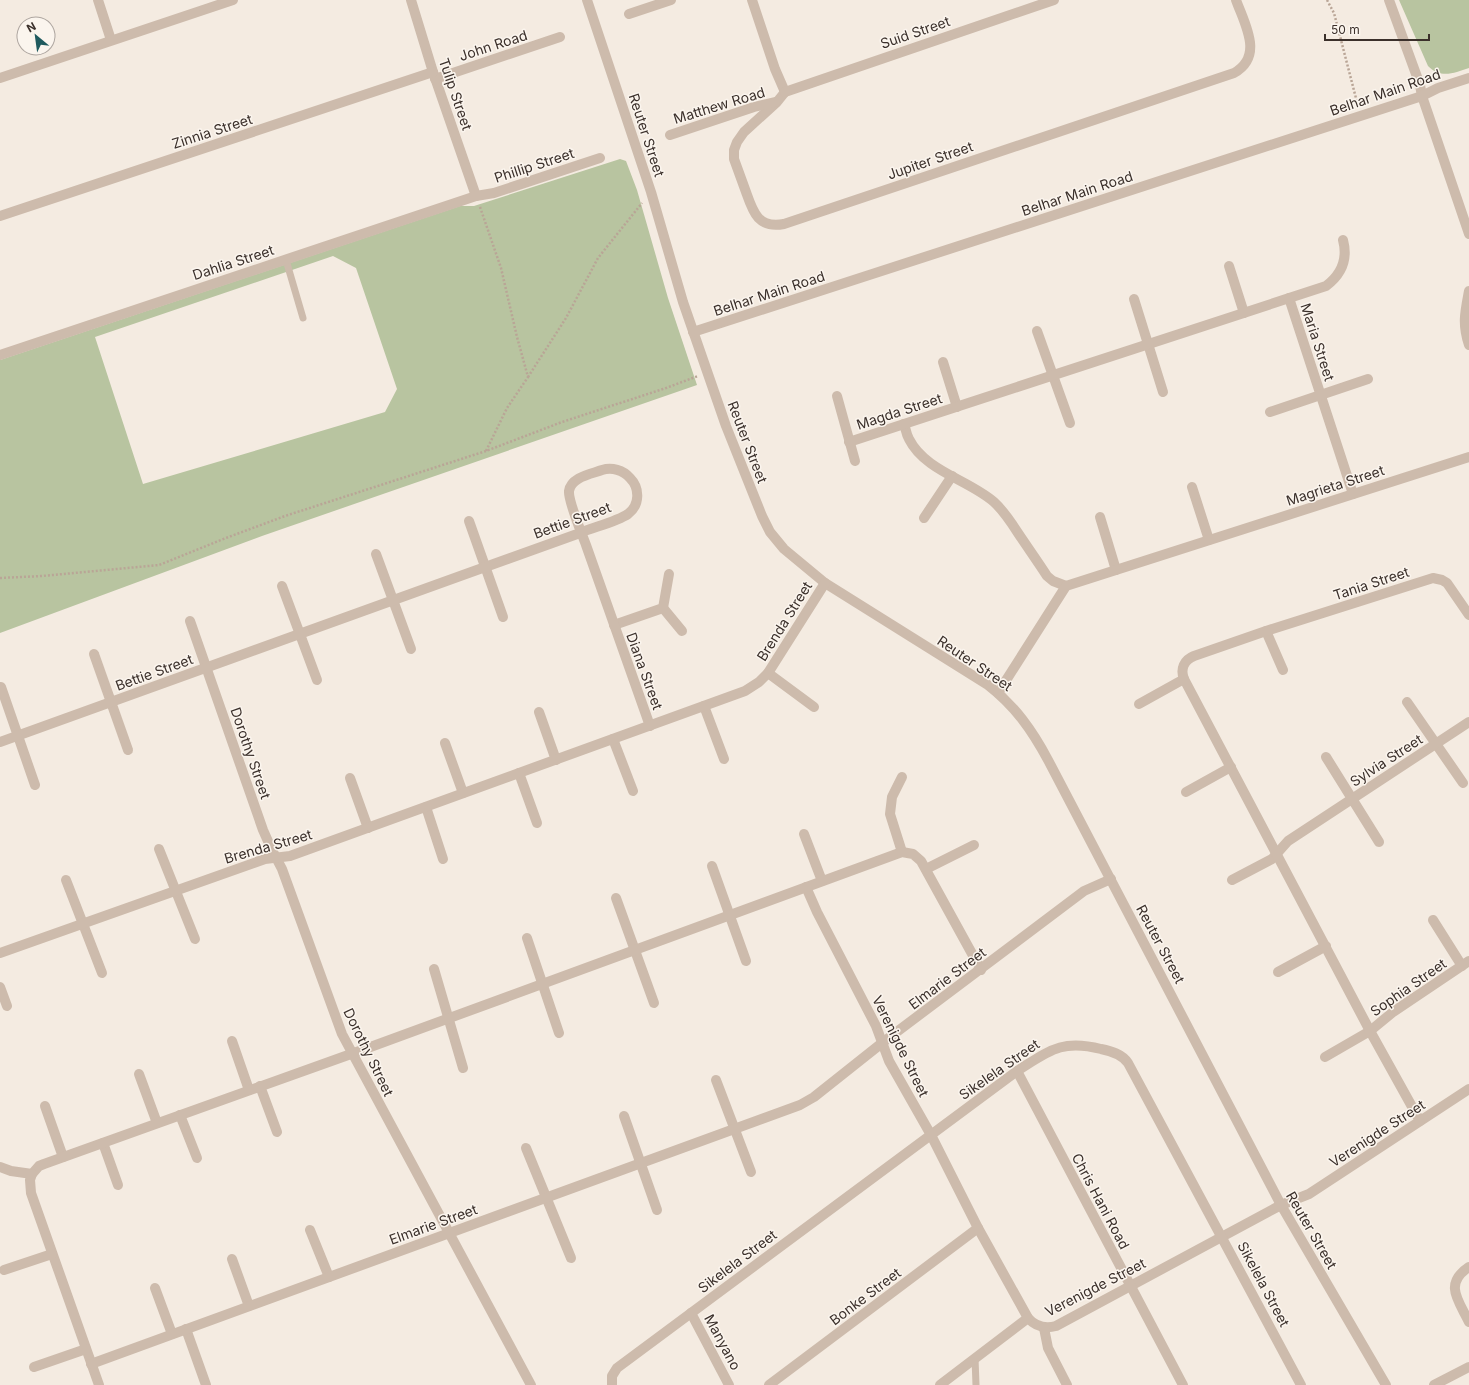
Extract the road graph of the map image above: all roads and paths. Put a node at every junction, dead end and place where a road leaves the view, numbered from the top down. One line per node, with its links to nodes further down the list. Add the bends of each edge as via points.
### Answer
1 (98, 0): 13 (street)
2 (233, 0): 13 (street)
3 (411, 0): 14 (street, Tulip Street)
4 (587, 0): 23 (street, Reuter Street)
5 (672, 0): 11 (street)
6 (752, 0): 17 (street)
7 (1054, 0): 17 (street, Suid Street)
8 (1236, 0): 19 (street, Jupiter Street, via 1250,42 1251,53 1245,65 1234,73 772,225 761,221 753,211 734,159 734,150 744,132)
9 (1327, 0): 20 (path, via 1334,13)
10 (1389, 0): 18 (street)
11 (629, 14)
12 (560, 37): 14 (street, John Road)
13 (111, 40): 15 (street)
14 (434, 75): 24 (street, Tulip Street); 25 (street, Zinnia Street)
15 (0, 78)
16 (1469, 78): 18 (street, Belhar Main Road)
17 (785, 92): 19 (street, Jupiter Street)
18 (1422, 96): 20 (street, Belhar Main Road); 26 (street)
19 (777, 102): 21 (street, Matthew Road, via 754,107)
20 (1361, 116): 36 (street, Belhar Main Road)
21 (670, 135)
22 (600, 158): 24 (street, Phillip Street, via 494,193)
23 (651, 192): 36 (street, Reuter Street); 43 (path, via 598,258 566,318)
24 (476, 196): 28 (street, Dahlia Street); 43 (path, via 501,268)
25 (0, 216)
26 (1469, 234)
27 (1343, 240): 31 (street, Magda Street, via 1344,260 1333,281 1326,286)
28 (286, 260): 34 (lane); 39 (street, Dahlia Street)
29 (1229, 266): 33 (street)
30 (1469, 291): 38 (street, via 1464,328)
31 (1289, 298): 33 (street, Magda Street); 46 (street, Maria Street)
32 (1134, 299): 37 (street)
33 (1244, 312): 37 (street, Magda Street)
34 (303, 318)
35 (1037, 330): 42 (street)
36 (693, 332): 41 (street, Reuter Street)
37 (1148, 344): 42 (street, Magda Street); 45 (street)
38 (1469, 346)
39 (0, 355)
40 (943, 362): 48 (street, Magda Street)
41 (707, 372): 53 (path); 69 (street, Reuter Street, via 726,426 770,532 784,549)
42 (1053, 376): 48 (street, Magda Street); 50 (street)
43 (528, 377): 53 (path, via 507,408)
44 (1368, 379): 46 (street, Maria Street)
45 (1164, 392)
46 (1320, 395): 49 (street, Maria Street); 58 (street, Maria Street)
47 (837, 396): 52 (street, Magda Street)
48 (957, 407): 51 (street, Magda Street)
49 (1270, 412)
50 (1070, 423)
51 (904, 424): 52 (street, Magda Street); 56 (street, via 908,437 920,454)
52 (849, 442): 55 (street, Magda Street)
53 (486, 451): 68 (path, via 285,516 159,565)
54 (1469, 457): 58 (street, Magrieta Street)
55 (855, 461)
56 (952, 476): 60 (street); 71 (street, via 996,504 1047,576)
57 (1192, 487): 63 (street)
58 (1352, 494): 63 (street, Magrieta Street)
59 (1100, 517): 66 (street)
60 (924, 518)
61 (469, 521): 65 (street)
62 (581, 532): 62 (street, Bettie Street, via 626,515 632,510 638,495 630,477 621,471 608,468 578,479 572,484 569,495); 65 (street, Bettie Street); 77 (street, Diana Street)
63 (1209, 540): 66 (street, Magrieta Street)
64 (376, 554): 72 (street)
65 (485, 567): 72 (street, Bettie Street); 75 (street)
66 (1116, 570): 71 (street, Magrieta Street)
67 (669, 574): 73 (street)
68 (0, 578)
69 (825, 583): 85 (street, Brenda Street); 89 (street, Reuter Street)
70 (282, 586): 80 (street)
71 (1066, 586): 89 (street)
72 (393, 600): 80 (street, Bettie Street); 81 (street)
73 (663, 608): 77 (street, Diana Street); 78 (street)
74 (1469, 615): 79 (street, Tania Street, via 1447,582 1433,578)
75 (503, 617)
76 (190, 621): 83 (street, Bettie Street)
77 (614, 625): 97 (street, Diana Street)
78 (682, 631)
79 (1266, 631): 84 (street); 86 (street, Tania Street, via 1190,658 1182,669)
80 (299, 634): 83 (street, Bettie Street); 87 (street)
81 (411, 649)
82 (94, 654): 90 (street, Bettie Street)
83 (206, 668): 90 (street, Bettie Street); 126 (street, Dorothy Street, via 263,830)
84 (1283, 670)
85 (768, 673): 93 (street, Brenda Street, via 745,691); 94 (street, Brenda Street)
86 (1184, 679): 92 (street); 107 (street)
87 (317, 680)
88 (1, 686): 98 (street)
89 (998, 693): 130 (street, Reuter Street, via 1020,715 1040,744)
90 (111, 702): 98 (street, Bettie Street); 103 (street, Bettie Street)
91 (1407, 702): 102 (street, Sylvia Street)
92 (1139, 704)
93 (704, 706): 97 (street, Brenda Street); 105 (street)
94 (814, 707)
95 (538, 712): 106 (street)
96 (1469, 722): 102 (street, Sylvia Street)
97 (650, 726): 99 (street, Brenda Street)
98 (18, 735): 100 (street, Bettie Street); 112 (street)
99 (614, 739): 106 (street, Brenda Street); 113 (street)
100 (0, 742)
101 (445, 743): 115 (street)
102 (1436, 744): 111 (street, Sylvia Street); 116 (street, Sylvia Street)
103 (128, 750)
104 (1326, 757): 116 (street, Sylvia Street)
105 (724, 759)
106 (556, 760): 108 (street, Brenda Street)
107 (1231, 767): 114 (street); 125 (street)
108 (519, 773): 115 (street, Brenda Street); 118 (street)
109 (902, 777): 124 (street, via 892,797 890,814)
110 (350, 778): 119 (street)
111 (1463, 783)
112 (36, 785)
113 (633, 790)
114 (1186, 792)
115 (463, 793): 117 (street, Brenda Street)
116 (1352, 799): 121 (street, Sylvia Street); 125 (street, Sylvia Street, via 1288,841)
117 (426, 807): 119 (street, Brenda Street); 127 (street)
118 (537, 823)
119 (368, 828): 126 (street, Brenda Street, via 290,856)
120 (804, 834): 133 (street)
121 (1379, 842)
122 (974, 845): 129 (street)
123 (159, 849): 135 (street)
124 (902, 852): 129 (street, via 918,857); 133 (street)
125 (1277, 853): 132 (street, Sylvia Street, via 1272,859); 142 (street)
126 (276, 857): 135 (street, Brenda Street); 160 (street, Dorothy Street, via 342,1034)
127 (443, 859)
128 (712, 866): 137 (street)
129 (926, 869): 148 (street)
130 (1111, 879): 148 (street, Elmarie Street, via 1084,892); 187 (street, Reuter Street)
131 (66, 880): 139 (street)
132 (1232, 880)
133 (822, 881): 134 (street)
134 (806, 887): 137 (street); 159 (street, Verenigde Street, via 876,1026)
135 (176, 890): 139 (street, Brenda Street); 141 (street)
136 (616, 898): 143 (street)
137 (730, 915): 143 (street); 145 (street)
138 (1433, 920): 146 (street, Sophia Street)
139 (83, 924): 144 (street, Brenda Street); 150 (street)
140 (527, 938): 151 (street)
141 (195, 939)
142 (1326, 946): 149 (street); 156 (street)
143 (635, 950): 151 (street); 153 (street)
144 (0, 953)
145 (746, 961)
146 (1465, 963): 156 (street, Sophia Street, via 1392,1012)
147 (434, 969): 155 (street)
148 (981, 970): 159 (street, Elmarie Street)
149 (1278, 972)
150 (102, 973)
151 (543, 984): 155 (street); 157 (street)
152 (0, 987): 154 (street)
153 (654, 1003)
154 (7, 1006)
155 (449, 1018): 160 (street); 162 (street)
156 (1370, 1031): 161 (street, Sophia Street); 172 (street)
157 (559, 1033)
158 (232, 1041): 168 (street)
159 (882, 1043): 174 (street, Elmarie Street, via 806,1102); 176 (street, Verenigde Street, via 889,1061)
160 (352, 1053): 166 (street); 191 (street, Dorothy Street)
161 (1325, 1057)
162 (463, 1068)
163 (1017, 1072): 176 (street, Sikelela Street); 192 (street, Sikelela Street, via 1050,1051 1068,1045 1094,1047 1125,1059); 199 (street, Chris Hani Road)
164 (139, 1074): 173 (street)
165 (716, 1080): 174 (street)
166 (260, 1086): 168 (street); 175 (street)
167 (1469, 1089): 172 (street, Verenigde Street)
168 (249, 1090): 170 (street)
169 (45, 1106): 179 (street)
170 (180, 1115): 173 (street); 180 (street)
171 (624, 1116): 181 (street)
172 (1420, 1122): 187 (street, Verenigde Street, via 1310,1194)
173 (157, 1123): 177 (street)
174 (735, 1129): 181 (street, Elmarie Street); 183 (street)
175 (277, 1132)
176 (930, 1135): 189 (street, Verenigde Street); 202 (street, Sikelela Street)
177 (102, 1143): 179 (street); 185 (street)
178 (526, 1148): 186 (street)
179 (63, 1157): 184 (street, via 39,1166)
180 (197, 1158)
181 (641, 1164): 186 (street, Elmarie Street); 188 (street)
182 (0, 1167): 184 (street)
183 (751, 1172)
184 (32, 1174): 193 (street, via 30,1187)
185 (118, 1186)
186 (546, 1198): 191 (street, Elmarie Street); 194 (street)
187 (1282, 1205): 192 (street, Verenigde Street); 224 (street, Reuter Street)
188 (657, 1210)
189 (978, 1228): 203 (street, Verenigde Street); 218 (street, Bonke Street)
190 (310, 1230): 198 (street)
191 (449, 1233): 198 (street, Elmarie Street); 215 (street, Dorothy Street)
192 (1223, 1237): 199 (street, Verenigde Street); 223 (street, Sikelela Street)
193 (52, 1254): 197 (street); 208 (street)
194 (571, 1258)
195 (232, 1259): 201 (street)
196 (1469, 1266): 204 (street, via 1458,1275 1454,1289)
197 (4, 1270)
198 (329, 1277): 201 (street, Elmarie Street)
199 (1130, 1286): 205 (street, Verenigde Street, via 1056,1326); 222 (street, Chris Hani Road)
200 (155, 1288): 207 (street)
201 (249, 1306): 206 (street, Elmarie Street)
202 (691, 1313): 216 (street, Sikelela Street, via 617,1368 612,1376); 217 (street, Manyano)
203 (1028, 1318): 205 (street, Verenigde Street, via 1032,1323); 209 (street)
204 (1469, 1322)
205 (1044, 1328): 221 (street, via 1048,1348)
206 (186, 1329): 207 (street, Elmarie Street); 214 (street)
207 (172, 1334): 210 (street, Elmarie Street)
208 (86, 1349): 210 (street); 211 (street)
209 (975, 1358): 219 (street); 220 (lane)
210 (91, 1364): 213 (street)
211 (34, 1367)
212 (1469, 1367): 225 (street)
213 (99, 1385)
214 (206, 1385)
215 (531, 1385)
216 (612, 1385)
217 (730, 1385)
218 (768, 1385)
219 (940, 1385)
220 (976, 1385)
221 (1067, 1385)
222 (1183, 1385)
223 (1301, 1385)
224 (1386, 1385)
225 (1434, 1385)

